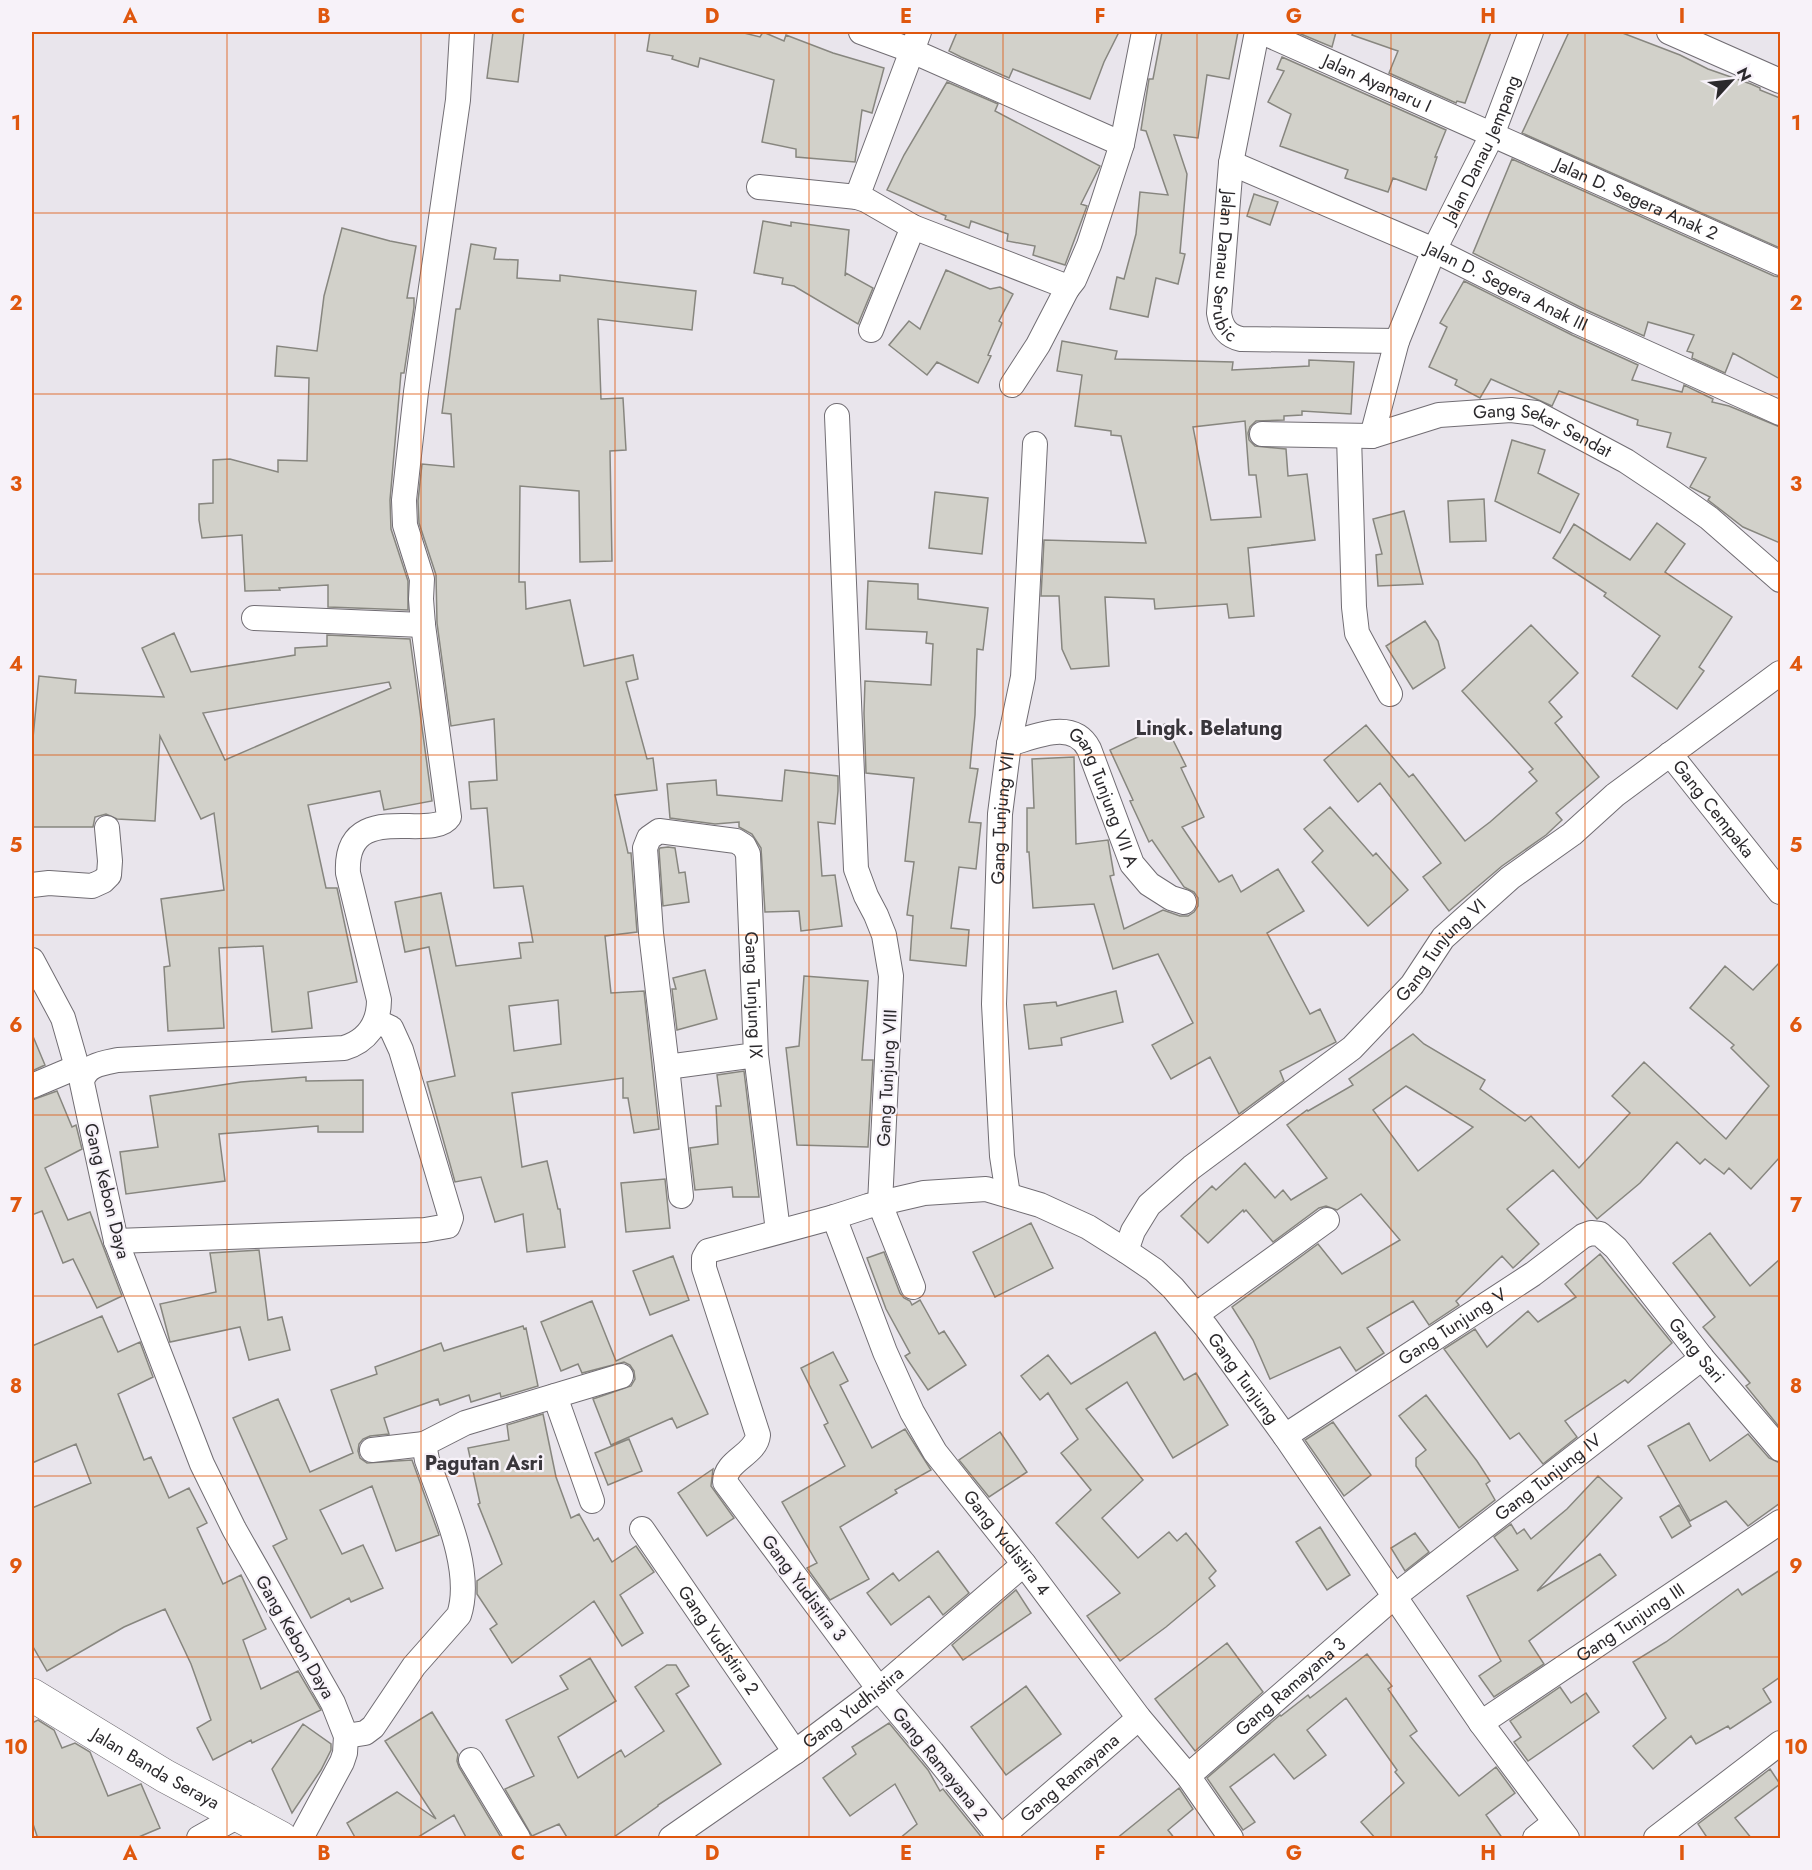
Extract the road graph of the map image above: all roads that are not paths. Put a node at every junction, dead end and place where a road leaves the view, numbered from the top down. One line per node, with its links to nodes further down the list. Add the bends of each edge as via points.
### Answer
1 (462, 32): 29 (street, via 458,100 404,500 405,525 422,579)
2 (861, 32): 8 (street)
3 (1144, 32): 11 (street)
4 (1260, 32): 10 (street, Jalan Ayamaru I); 12 (street, Jalan Danau Serubic)
5 (1531, 32): 10 (street, Jalan Danau Jempang)
6 (1669, 32): 7 (street)
7 (1699, 38): 9 (street)
8 (914, 41): 11 (street); 14 (street)
9 (1780, 81)
10 (1492, 135): 16 (street, Jalan Danau Jempang); 17 (street, Jalan D. Segera Anak 2)
11 (1122, 144): 18 (street, via 1089,245)
12 (1231, 163): 16 (street, Jalan D. Segera Anak III); 20 (street, Jalan Danau Serubic, via 1219,313 1227,332 1241,339)
13 (759, 187): 14 (street)
14 (857, 197): 15 (street)
15 (913, 227): 18 (street); 19 (street)
16 (1434, 250): 20 (street, Jalan Danau Jempang); 22 (street, Jalan D. Segera Anak III, via 1578,322)
17 (1780, 263)
18 (1067, 289): 21 (street)
19 (871, 330)
20 (1396, 341): 25 (street, Jalan Danau Jempang)
21 (1012, 385)
22 (1780, 413)
23 (837, 416): 46 (street, Gang Tunjung VIII, via 856,869 884,935 891,976)
24 (1262, 434): 25 (street, Gang Sekar Sendat)
25 (1360, 436): 27 (street, Gang Sekar Sendat, via 1439,415 1511,410 1536,413 1626,461 1668,489); 31 (street, Jalan Danau Jempang, via 1354,607 1357,633)
26 (1035, 444): 32 (street, Gang Tunjung VII, via 1023,677)
27 (1780, 580)
28 (254, 618): 29 (street)
29 (423, 625): 39 (street, via 449,812 447,820 440,824 371,830 351,847 348,873 379,1000)
30 (1780, 673): 33 (street, Gang Tunjung VI)
31 (1390, 694)
32 (1009, 744): 37 (street, Gang Tunjung VII A, via 1064,730 1083,738 1132,864 1154,888); 44 (street, Gang Tunjung VII, via 1000,814 994,1004 1002,1156)
33 (1670, 754): 36 (street, Gang Cempaka); 52 (street, Gang Tunjung VI, via 1615,795 1572,834 1510,878 1443,938 1413,985 1352,1048 1192,1167 1149,1205)
34 (107, 828): 35 (street, via 109,875 103,881 92,886)
35 (32, 885)
36 (1780, 892)
37 (1184, 902)
38 (32, 960): 42 (street, via 63,1018)
39 (376, 1021): 42 (street, via 363,1038 344,1047 118,1060); 50 (street, via 391,1028 401,1050 451,1218 448,1226)
40 (756, 1055): 41 (street); 41 (street, Gang Tunjung IX, via 747,851 736,841 659,831 649,838 645,848); 49 (street, Gang Tunjung IX)
41 (667, 1067): 45 (street)
42 (82, 1069): 43 (street); 50 (street, Gang Kebon Daya, via 84,1097)
43 (32, 1086)
44 (1008, 1195): 46 (street, Gang Tunjung, via 986,1189 924,1194); 52 (street, Gang Tunjung, via 1088,1227)
45 (681, 1196)
46 (880, 1204): 47 (street, Gang Tunjung); 53 (street, Gang Tunjung VIII)
47 (834, 1217): 49 (street, Gang Tunjung); 66 (street, Gang Yudistira 4, via 912,1412 934,1452)
48 (1327, 1220): 54 (street)
49 (769, 1234): 62 (street, Gang Tunjung, via 708,1251 704,1258 758,1435 755,1444 727,1472 725,1482)
50 (116, 1241): 72 (street, Gang Kebon Daya, via 202,1464 333,1703)
51 (1616, 1248): 55 (street, Gang Sari); 58 (street, Gang Tunjung V, via 1600,1233 1583,1236 1533,1274)
52 (1126, 1251): 54 (street, Gang Tunjung, via 1154,1270)
53 (913, 1287)
54 (1197, 1314): 58 (street, Gang Tunjung)
55 (1702, 1358): 60 (street, Gang Sari); 67 (street, Gang Tunjung IV)
56 (621, 1376): 57 (street)
57 (555, 1396): 59 (street, via 465,1423); 63 (street)
58 (1285, 1436): 67 (street, Gang Tunjung)
59 (424, 1444): 61 (street); 72 (street, via 461,1560 462,1606 459,1615 414,1666 374,1727)
60 (1780, 1449)
61 (372, 1450)
62 (729, 1488): 68 (street, Gang Yudistira 3)
63 (592, 1501)
64 (1780, 1522): 71 (street, Gang Tunjung III)
65 (642, 1529): 74 (street, Gang Yudistira 2)
66 (1024, 1564): 68 (street, Gang Yudhistira); 70 (street, Gang Yudistira 4)
67 (1395, 1596): 71 (street, Gang Tunjung); 76 (street, Gang Ramayana 3)
68 (879, 1689): 74 (street, Gang Yudhistira); 79 (street, Gang Ramayana 2)
69 (32, 1695): 77 (street, Jalan Banda Seraya)
70 (1139, 1718): 76 (street, Gang Yudistira 4); 79 (street, Gang Ramayana)
71 (1480, 1723): 78 (street, Gang Tunjung)
72 (346, 1736): 82 (street, via 342,1762)
73 (1780, 1743): 87 (street)
74 (795, 1752): 84 (street, Gang Yudhistira)
75 (471, 1760): 83 (street)
76 (1188, 1776): 85 (street, Gang Yudistira 4)
77 (238, 1816): 80 (street); 81 (street, Jalan Banda Seraya)
78 (1560, 1831): 86 (street)
79 (1000, 1838)
80 (199, 1839)
81 (281, 1839)
82 (302, 1839)
83 (519, 1839)
84 (670, 1839)
85 (1231, 1839)
86 (1535, 1839)
87 (1656, 1839)

